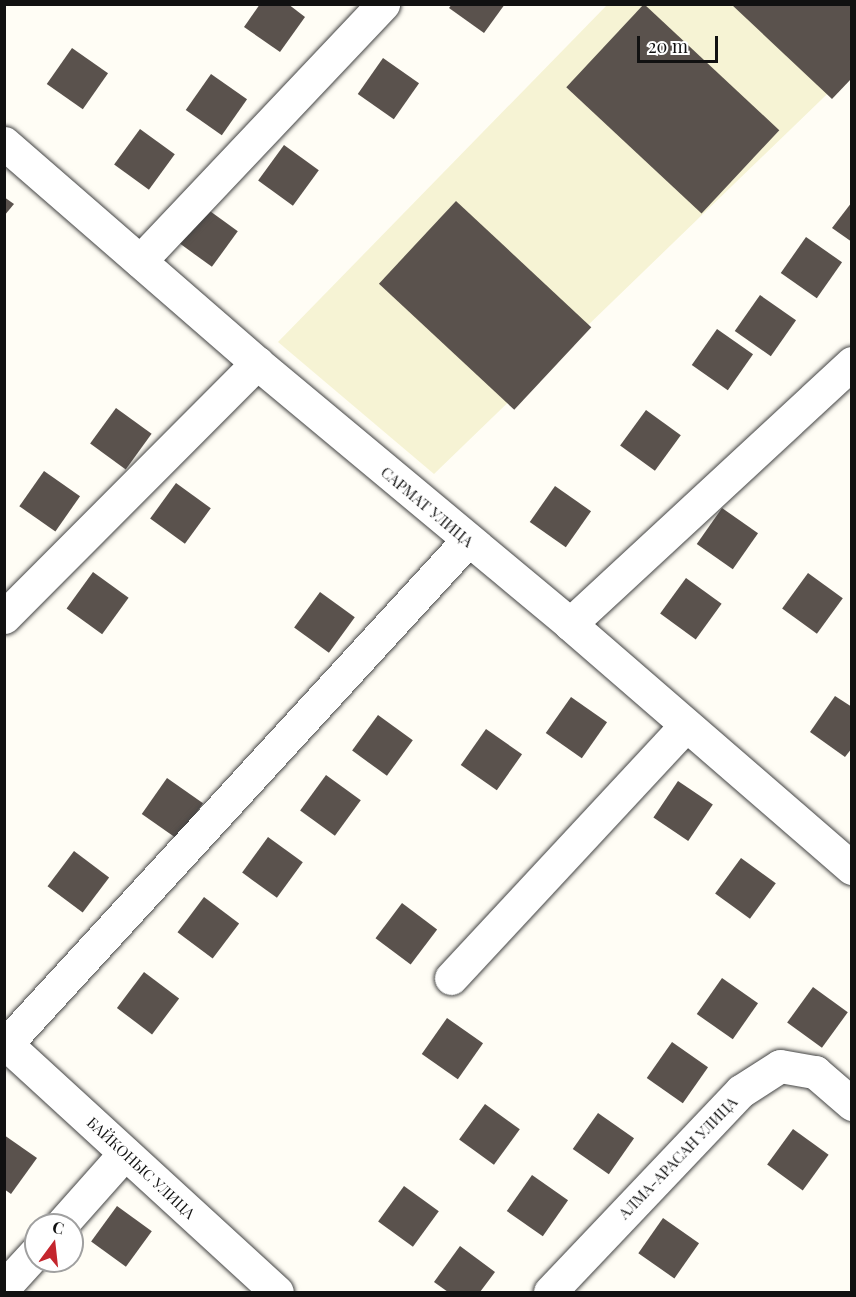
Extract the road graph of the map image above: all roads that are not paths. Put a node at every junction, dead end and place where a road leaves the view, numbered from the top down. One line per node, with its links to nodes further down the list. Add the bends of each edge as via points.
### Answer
1 (383, 4): 3 (street)
2 (4, 143): 3 (street, САРМАТ УЛИЦА)
3 (140, 261): 4 (street, САРМАТ УЛИЦА)
4 (256, 363): 6 (street, САРМАТ УЛИЦА); 7 (street)
5 (852, 363): 8 (street)
6 (466, 541): 8 (street, САРМАТ УЛИЦА); 12 (street)
7 (4, 617)
8 (570, 624): 9 (street, САРМАТ УЛИЦА)
9 (686, 725): 10 (street, САРМАТ УЛИЦА); 11 (street)
10 (852, 868)
11 (451, 978)
12 (5, 1043): 14 (street, БАЙКОНЫС УЛИЦА)
13 (852, 1104): 18 (street, АЛМА-АРАСАН УЛИЦА, via 815,1072 780,1066 741,1091)
14 (125, 1154): 15 (street); 19 (street, БАЙКОНЫС УЛИЦА)
15 (72, 1213)
16 (24, 1265): 17 (street)
17 (4, 1287)
18 (562, 1288)
19 (277, 1293)

